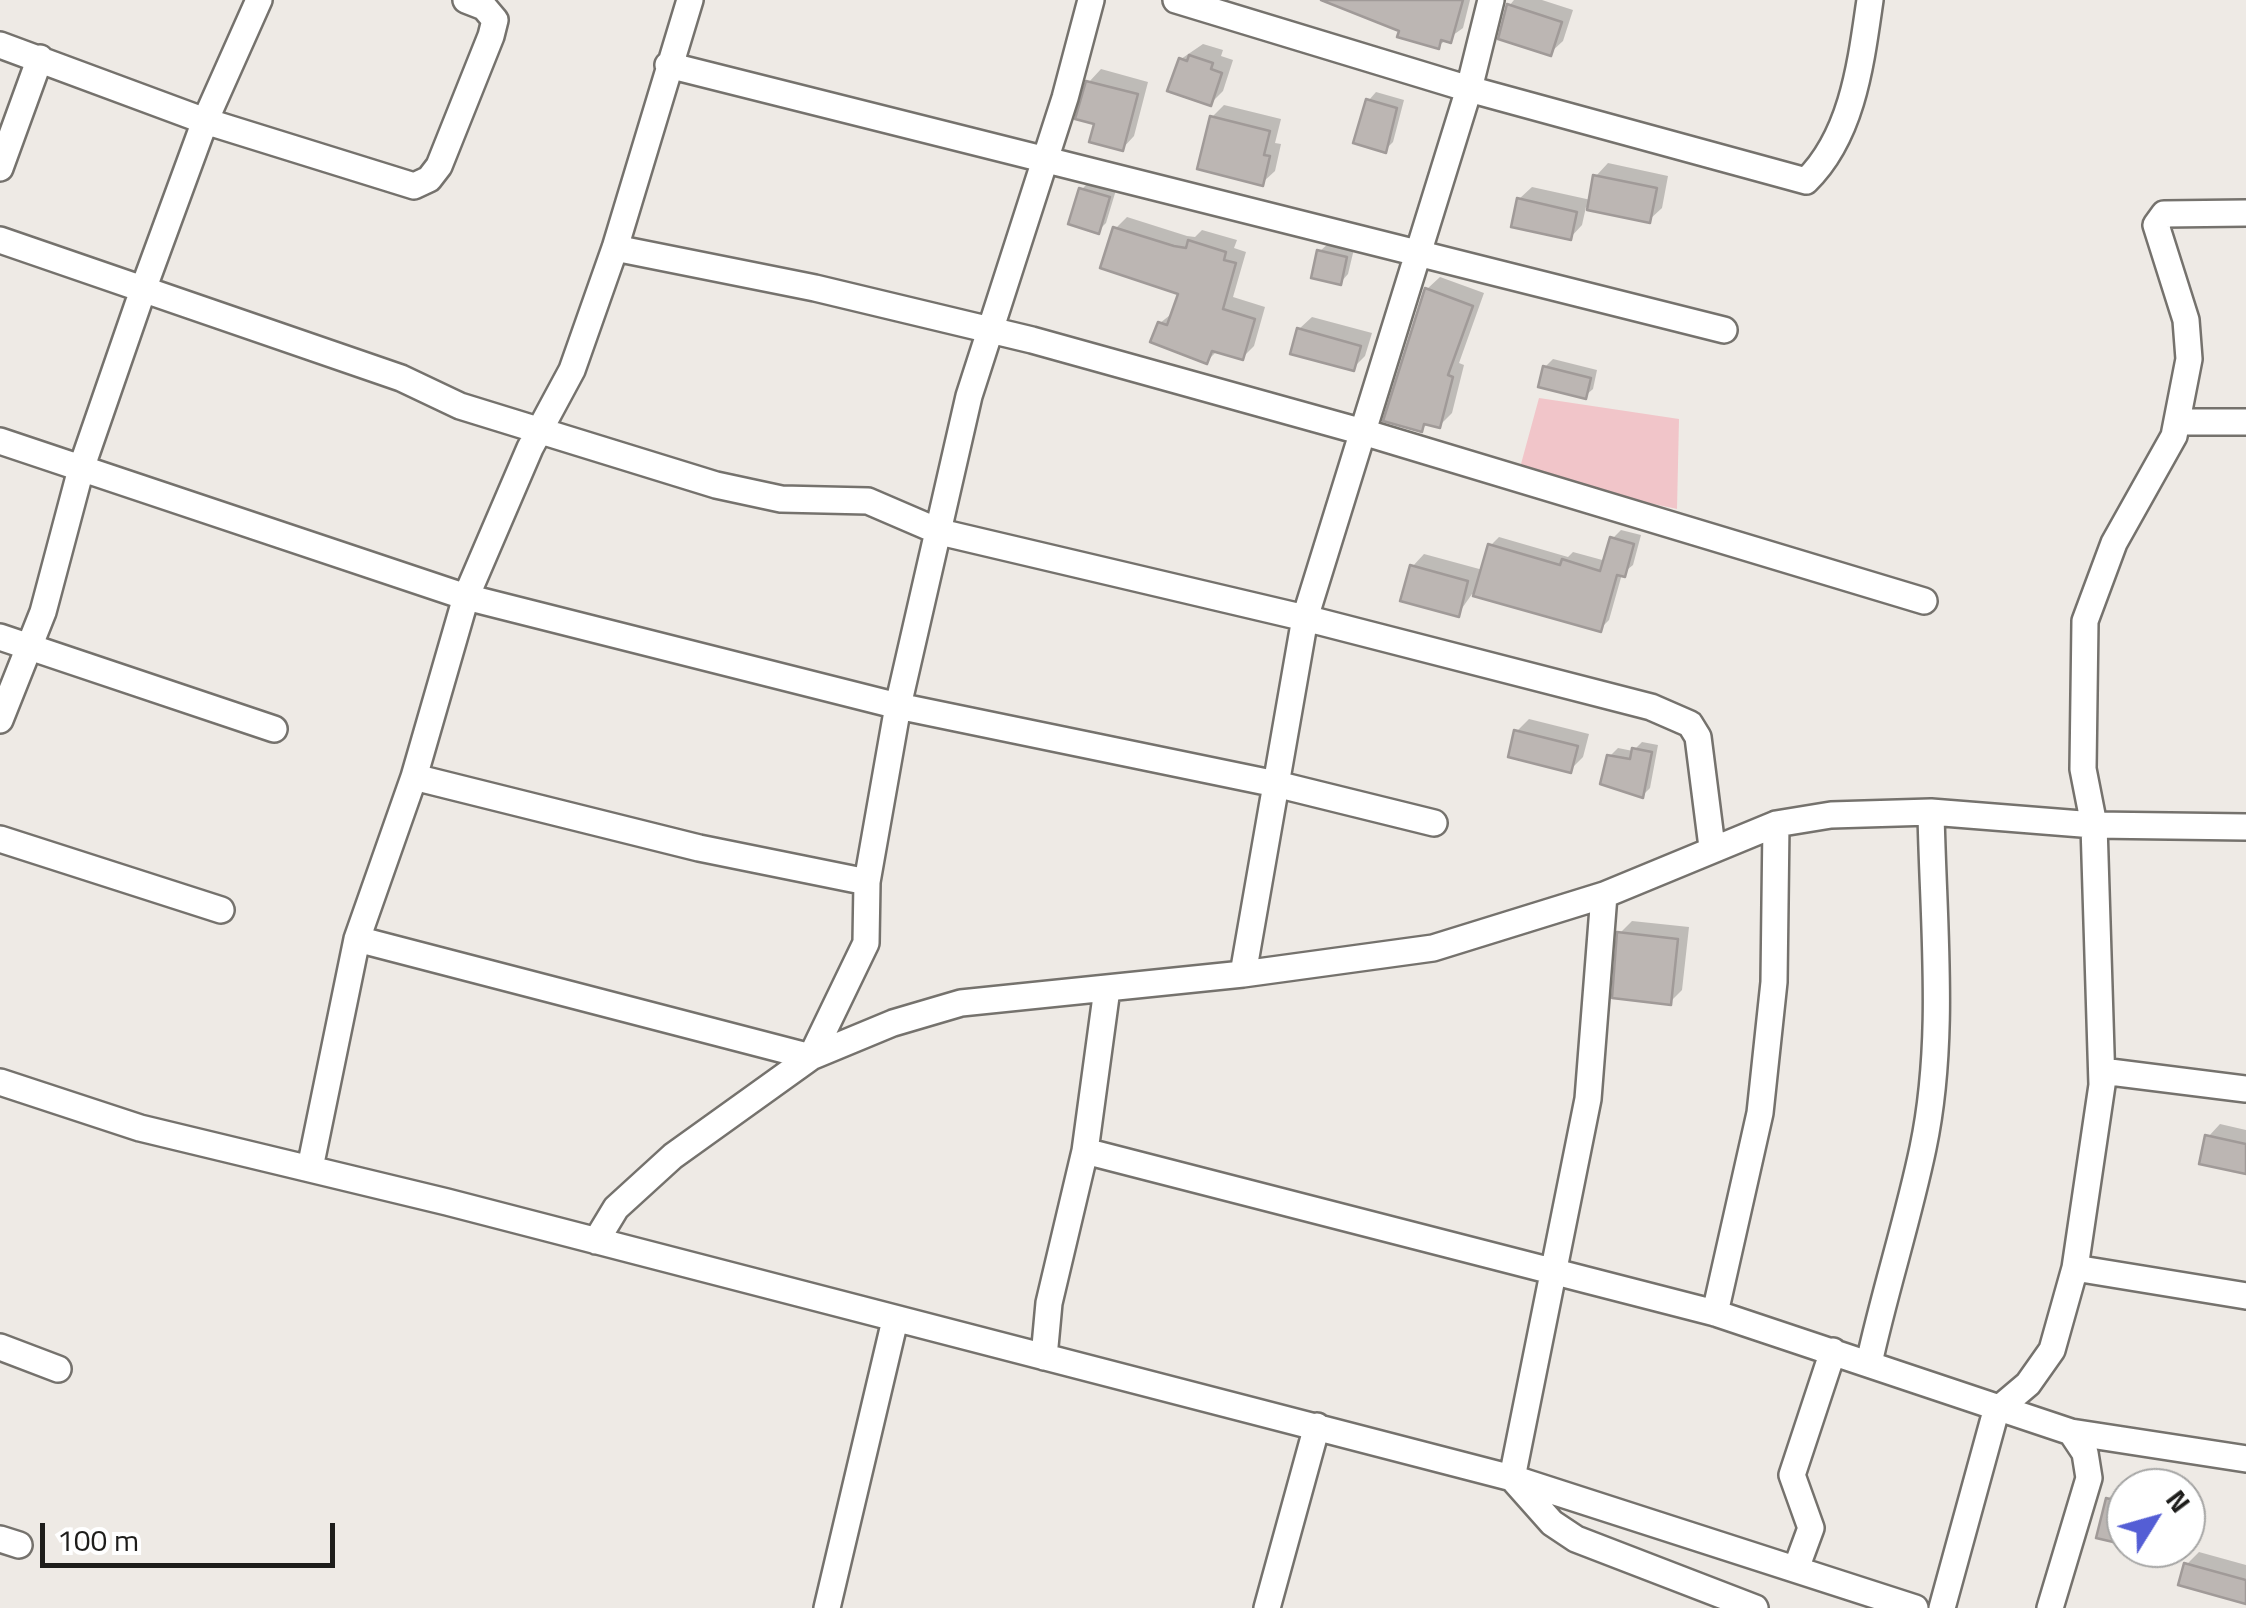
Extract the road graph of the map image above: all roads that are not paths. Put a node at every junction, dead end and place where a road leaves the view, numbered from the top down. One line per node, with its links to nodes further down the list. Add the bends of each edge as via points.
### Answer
1 (259, 0): 12 (street)
2 (466, 0): 12 (street, via 495,20 429,179 414,186)
3 (690, 0): 10 (street)
4 (1090, 0): 13 (street)
5 (1176, 0): 11 (street)
6 (1491, 0): 11 (street)
7 (1870, 0): 11 (street, via 1858,80 1830,153 1806,181)
8 (0, 45): 9 (street)
9 (40, 58): 12 (street); 14 (street)
10 (668, 65): 13 (street); 17 (street)
11 (1468, 89): 18 (street)
12 (206, 122): 19 (street)
13 (1046, 158): 18 (street); 20 (street)
14 (0, 168)
15 (2246, 213): 22 (street, via 2164,214 2156,225 2186,320 2189,359)
16 (0, 240): 19 (street)
17 (614, 248): 20 (street); 24 (street, via 572,370)
18 (1417, 255): 21 (street); 25 (street)
19 (144, 286): 24 (street, via 401,378 460,406); 27 (street)
20 (988, 330): 25 (street); 28 (street)
21 (1724, 330)
22 (2178, 422): 23 (street); 42 (street, via 2114,543 2084,621 2083,769)
23 (2246, 422)
24 (542, 430): 28 (street, via 764,496 868,501); 29 (street)
25 (1362, 432): 30 (street); 31 (street)
26 (0, 440): 27 (street)
27 (81, 469): 29 (street); 33 (street)
28 (940, 532): 31 (street); 34 (street)
29 (466, 597): 34 (street); 37 (street)
30 (1924, 601)
31 (1305, 618): 38 (street); 45 (street, via 1651,707 1690,724 1703,760)
32 (0, 637): 33 (street)
33 (29, 647): 35 (street); 36 (street)
34 (898, 706): 38 (street); 46 (street)
35 (0, 720)
36 (274, 729)
37 (414, 776): 46 (street, via 699,848); 49 (street)
38 (1276, 784): 40 (street); 50 (street)
39 (1931, 812): 41 (street); 42 (street); 67 (street, via 1935,1054 1924,1147)
40 (1434, 822)
41 (1776, 824): 45 (street); 62 (street, via 1774,982 1760,1113)
42 (2094, 825): 43 (street); 53 (street)
43 (2246, 827)
44 (0, 839): 48 (street)
45 (1712, 847): 47 (street)
46 (867, 882): 52 (street, via 866,943)
47 (1604, 895): 50 (street, via 1433,948); 60 (street, via 1588,1099)
48 (221, 910)
49 (357, 939): 52 (street); 57 (street)
50 (1243, 974): 51 (street)
51 (1107, 989): 52 (street, via 961,1003 892,1022); 56 (street)
52 (811, 1057): 58 (street, via 659,1168 616,1208)
53 (2102, 1071): 55 (street); 59 (street)
54 (0, 1082): 57 (street, via 140,1128)
55 (2246, 1089)
56 (1086, 1151): 60 (street); 66 (street, via 1048,1303)
57 (310, 1168): 58 (street)
58 (596, 1241): 63 (street)
59 (2075, 1268): 61 (street); 69 (street, via 2052,1350 2028,1384)
60 (1553, 1273): 62 (street); 73 (street)
61 (2246, 1296)
62 (1715, 1313): 65 (street)
63 (895, 1320): 66 (street); 75 (street)
64 (0, 1348): 68 (street)
65 (1833, 1351): 67 (street); 74 (street, via 1792,1475 1811,1528)
66 (1044, 1357): 70 (street)
67 (1870, 1363): 69 (street)
68 (58, 1369)
69 (1996, 1410): 71 (street); 79 (street)
70 (1317, 1426): 73 (street); 76 (street)
71 (2071, 1432): 72 (street); 80 (street, via 2085,1453 2089,1478)
72 (2246, 1459)
73 (1512, 1478): 74 (street); 77 (street, via 1576,1539)
74 (1797, 1566): 78 (street)
75 (827, 1608)
76 (1267, 1608)
77 (1755, 1608)
78 (1915, 1608)
79 (1942, 1608)
80 (2050, 1608)

